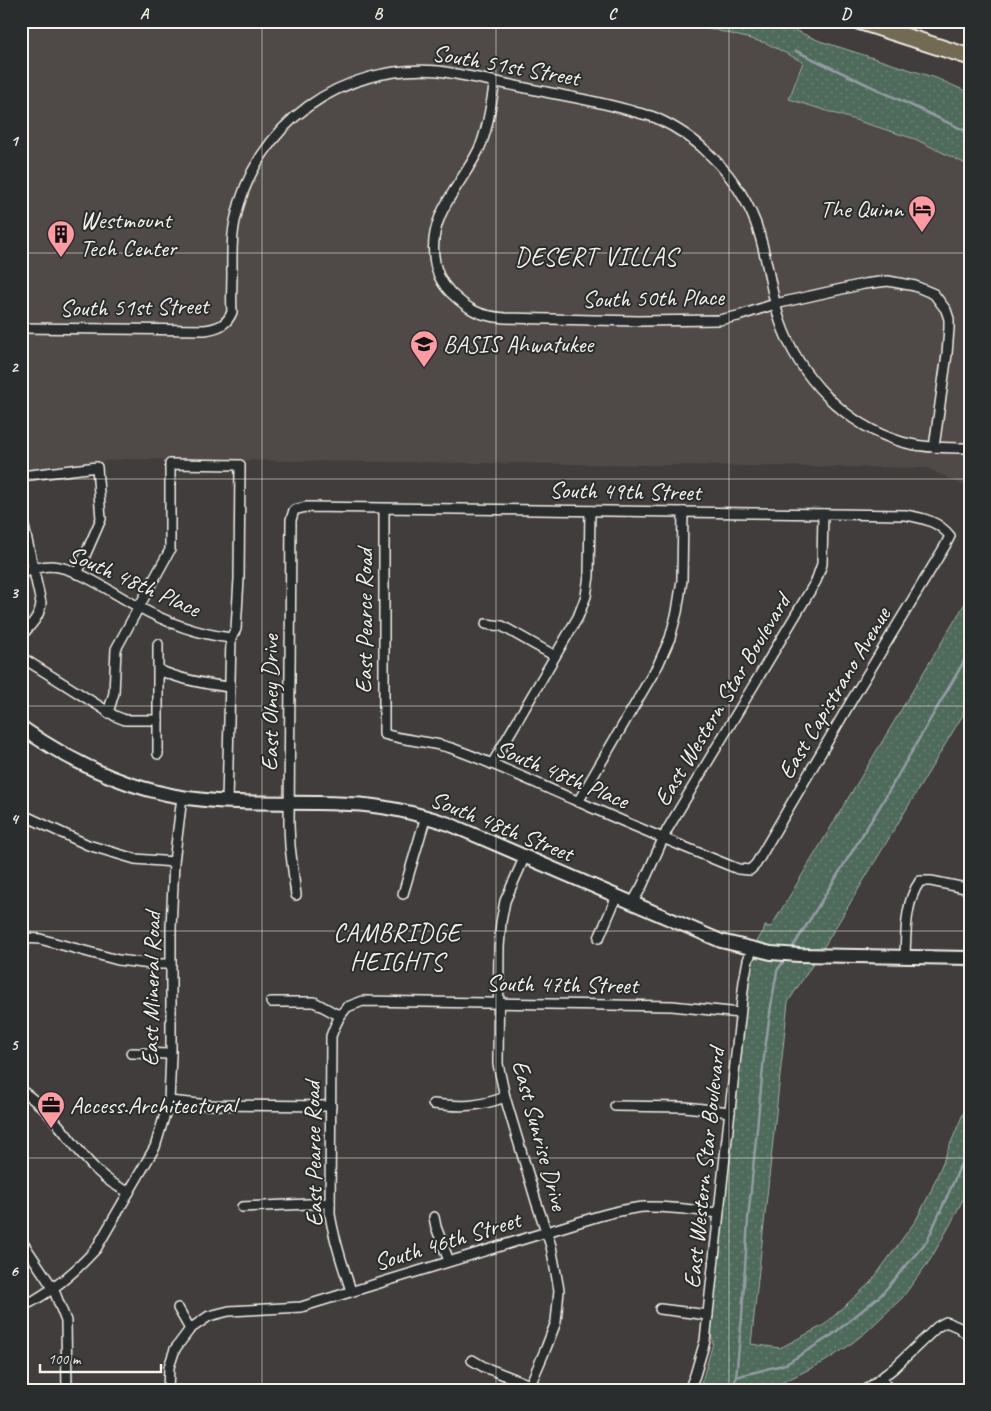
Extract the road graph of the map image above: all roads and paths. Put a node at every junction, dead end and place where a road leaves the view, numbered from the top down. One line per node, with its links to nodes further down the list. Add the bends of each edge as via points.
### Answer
1 (858, 21): 2 (highway)
2 (970, 57)
3 (495, 82): 4 (street, South 51st Street, via 620,107 656,118 700,146 713,157 750,210 762,242); 4 (street, South 50th Place, via 479,149 449,198 434,234 434,262 440,279 461,302 487,317 638,321 719,320); 5 (street, South 51st Street, via 439,71 394,71 352,82 294,116 264,152 238,207 232,235 232,312 223,325 205,330)
4 (775, 304): 6 (street, South 51st Street, via 792,350 808,376 832,401 878,432); 6 (street, South 50th Place, via 888,281 915,286 934,294 949,319)
5 (21, 328)
6 (934, 447): 7 (street, South 51st Street)
7 (970, 448)
8 (21, 476): 19 (street, via 97,467 101,519)
9 (384, 509): 10 (street, South 49th Street, via 306,507); 11 (street, South 49th Street); 32 (street, East Pearce Road)
10 (294, 510): 37 (street, East Olney Drive, via 291,520)
11 (590, 511): 12 (street, South 49th Street); 25 (street, via 586,596 578,617)
12 (683, 512): 14 (street, South 49th Street); 38 (street, via 682,580 678,612 670,638 658,665)
13 (21, 513): 15 (street)
14 (823, 514): 16 (street, South 49th Street, via 918,517 931,520); 41 (street, East Western Star Boulevard, via 822,564 816,581)
15 (23, 528): 17 (street)
16 (950, 536): 44 (street, East Capistrano Avenue)
17 (33, 569): 18 (street, South 48th Place); 19 (street, South 48th Place, via 50,566); 22 (street, via 41,610)
18 (21, 574)
19 (77, 574): 20 (street, South 48th Place)
20 (138, 607): 23 (street, South 48th Place, via 191,631); 23 (street, via 170,550 170,464 240,465 237,621); 29 (street, via 116,649 114,693)
21 (486, 624): 25 (street, via 502,626)
22 (21, 636)
23 (231, 638): 28 (street)
24 (158, 644): 27 (street)
25 (555, 656): 34 (street)
26 (21, 658): 29 (street)
27 (159, 670): 28 (street, via 198,683); 30 (street)
28 (229, 687): 36 (street)
29 (108, 713): 30 (street, via 125,720)
30 (158, 720): 33 (street)
31 (21, 727): 35 (main road, South 48th Street, via 89,768 156,792)
32 (384, 734): 34 (street, South 48th Place, via 433,743)
33 (158, 754)
34 (492, 764): 38 (street, South 48th Place)
35 (182, 797): 36 (main road, South 48th Street); 43 (street, East Mineral Road)
36 (228, 802): 37 (main road, South 48th Street)
37 (289, 802): 40 (main road, South 48th Street, via 379,806); 47 (street, East Olney Drive)
38 (578, 802): 41 (street, South 48th Place)
39 (21, 814): 43 (street, via 88,845 135,859)
40 (426, 816): 42 (main road, South 48th Street); 46 (street)
41 (663, 839): 44 (street, South 48th Place, via 738,869); 49 (street, East Western Star Boulevard)
42 (525, 856): 48 (main road, South 48th Street); 57 (street, East Sunrise Drive, via 505,901 501,922)
43 (174, 862): 55 (street, East Mineral Road)
44 (750, 870)
45 (970, 889): 52 (street, via 920,881 914,889 906,923)
46 (403, 894)
47 (296, 896)
48 (617, 896): 49 (main road, South 48th Street); 50 (street)
49 (633, 902): 51 (main road, South 48th Street, via 721,940)
50 (598, 938)
51 (752, 948): 52 (main road, South 48th Street, via 799,956); 58 (street, East Western Star Boulevard)
52 (905, 957): 53 (main road, South 48th Street)
53 (970, 958)
54 (21, 962): 55 (street, via 26,938 118,960)
55 (171, 964): 61 (street, East Mineral Road)
56 (271, 1002): 59 (street, via 314,1002)
57 (499, 1004): 58 (street, South 47th Street, via 672,1006); 59 (street, South 47th Street, via 363,1001 346,1007); 63 (street, East Sunrise Drive, via 498,1064)
58 (740, 1013): 68 (street, East Western Star Boulevard)
59 (340, 1016): 66 (street, East Pearce Road, via 331,1036)
60 (131, 1053): 61 (street)
61 (171, 1054): 64 (street, East Mineral Road)
62 (21, 1090): 69 (street, via 48,1112 81,1155 100,1173)
63 (505, 1097): 65 (street, via 469,1107); 74 (street, East Sunrise Drive)
64 (169, 1101): 66 (street, via 210,1105); 69 (street, East Mineral Road, via 155,1148)
65 (434, 1104)
66 (331, 1106): 70 (street, East Pearce Road)
67 (616, 1106): 68 (street, via 685,1107)
68 (730, 1112): 72 (street, East Western Star Boulevard)
69 (129, 1192): 77 (street, East Mineral Road, via 96,1249 78,1269)
70 (330, 1202): 71 (street); 78 (street, East Pearce Road, via 333,1234)
71 (242, 1207)
72 (718, 1213): 74 (street, South 46th Street, via 644,1207 626,1209); 82 (street, East Western Star Boulevard)
73 (434, 1217): 76 (street)
74 (546, 1232): 76 (street, South 46th Street); 87 (street, East Sunrise Drive, via 559,1290 557,1314)
75 (21, 1240): 77 (street)
76 (449, 1261): 78 (street, South 46th Street)
77 (53, 1288): 79 (street, East Mineral Road); 88 (street, via 66,1321)
78 (351, 1292): 83 (street, South 46th Street, via 301,1307 229,1311 209,1316)
79 (21, 1306)
80 (178, 1308): 83 (street)
81 (660, 1308): 82 (street)
82 (708, 1315): 90 (street, East Western Star Boulevard, via 701,1357)
83 (190, 1329): 89 (street, via 175,1349 169,1366)
84 (970, 1337): 86 (street, via 946,1322)
85 (472, 1360): 87 (street)
86 (881, 1379): 91 (street); 92 (street)
87 (529, 1387)
88 (67, 1390)
89 (168, 1390)
90 (689, 1390)
91 (866, 1390)
92 (890, 1390)

